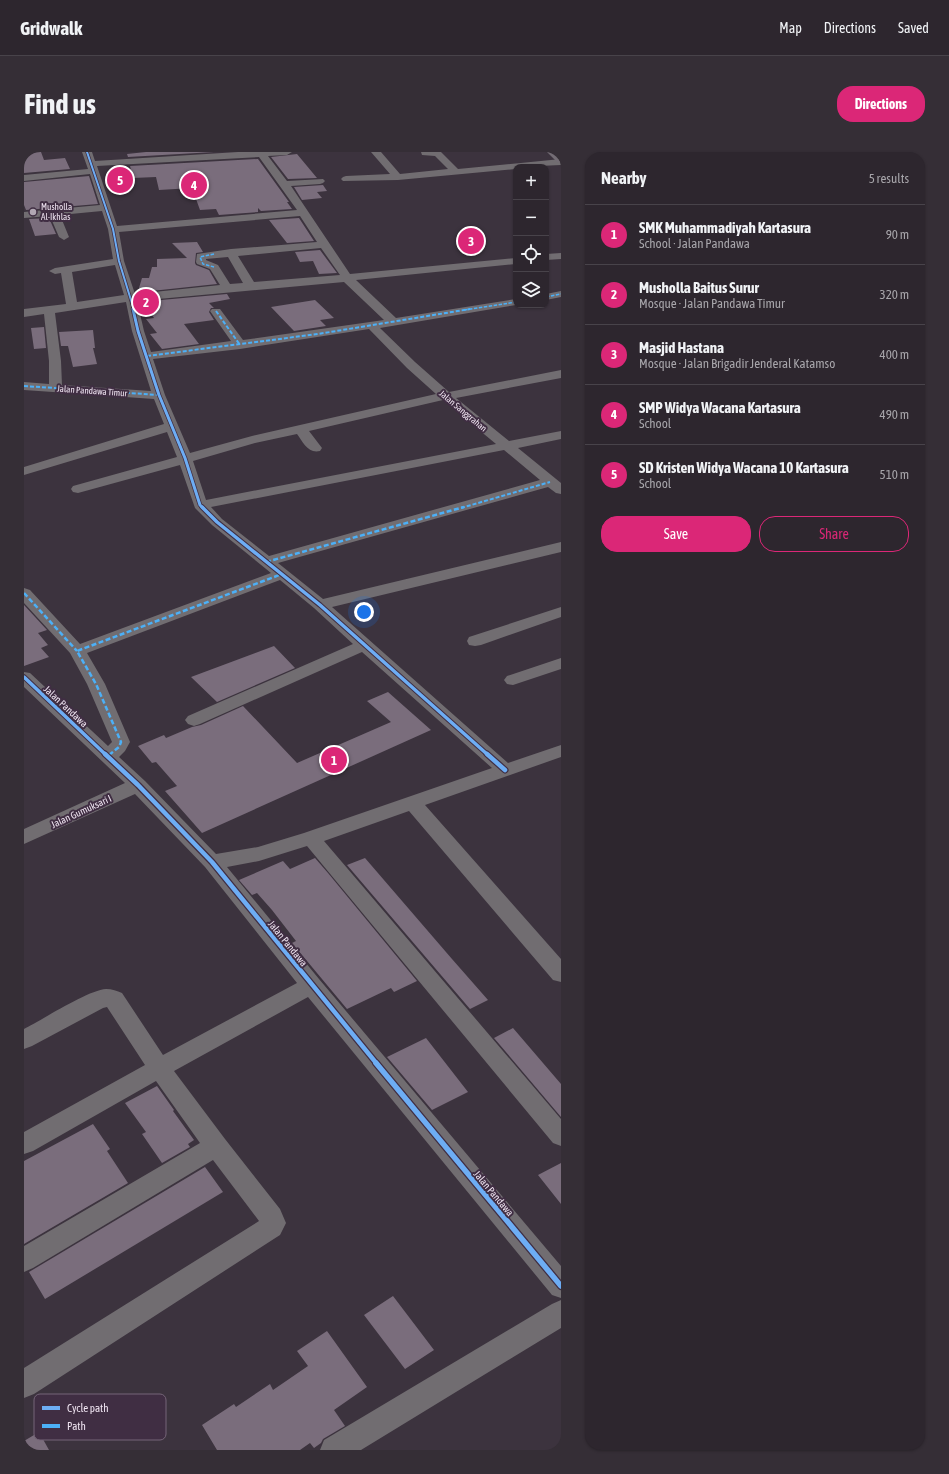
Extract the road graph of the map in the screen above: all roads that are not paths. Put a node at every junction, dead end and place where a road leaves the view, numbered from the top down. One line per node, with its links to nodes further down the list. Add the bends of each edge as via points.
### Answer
1 (87, 152): 9 (street)
2 (287, 152): 7 (street)
3 (376, 152): 11 (street)
4 (552, 152): 8 (main road)
5 (425, 153): 10 (street, via 437,152)
6 (244, 154): 7 (street); 9 (street)
7 (262, 154): 15 (street)
8 (561, 161): 10 (street)
9 (91, 167): 12 (street); 16 (street)
10 (455, 171): 11 (street)
11 (398, 177): 13 (street)
12 (24, 178)
13 (346, 179)
14 (320, 181): 15 (street)
15 (284, 184): 18 (street)
16 (105, 208): 17 (street); 20 (street)
17 (54, 213): 19 (street); 21 (street)
18 (303, 213): 20 (street); 22 (street)
19 (24, 215)
20 (113, 229): 26 (street)
21 (64, 238)
22 (325, 244): 23 (street); 28 (street)
23 (231, 252): 29 (street); 30 (street, via 200,257 203,264 214,267)
24 (561, 256): 25 (street)
25 (549, 258)
26 (119, 261): 33 (street); 35 (street, via 60,270)
27 (513, 261): 28 (street)
28 (346, 278): 29 (street); 39 (street)
29 (250, 286): 30 (street)
30 (227, 288): 33 (street)
31 (561, 294): 32 (street)
32 (549, 296)
33 (131, 298): 35 (street); 42 (street)
34 (513, 302): 39 (street)
35 (72, 307): 36 (street)
36 (48, 310): 38 (street); 45 (street)
37 (216, 311): 41 (street)
38 (24, 314)
39 (392, 321): 40 (street)
40 (371, 325): 41 (street); 47 (street, Jalan Sanggrahan)
41 (240, 345): 42 (street)
42 (146, 356): 46 (street)
43 (561, 374): 47 (street)
44 (24, 386): 45 (street, Jalan Pandawa Timur)
45 (56, 389): 46 (street, Jalan Pandawa Timur)
46 (159, 395): 48 (street)
47 (446, 396): 49 (street); 51 (street, Jalan Sanggrahan)
48 (172, 426): 53 (street); 54 (street)
49 (300, 429): 52 (street); 53 (street)
50 (561, 435): 51 (street)
51 (504, 445): 55 (street, Jalan Sanggrahan); 57 (street)
52 (315, 448)
53 (185, 458): 56 (street); 57 (street)
54 (24, 471)
55 (556, 486): 59 (street)
56 (78, 489)
57 (200, 505): 59 (street)
58 (561, 547): 62 (street)
59 (266, 562): 60 (street)
60 (282, 574): 62 (street); 66 (street)
61 (24, 592): 66 (street)
62 (320, 605): 65 (street)
63 (561, 612): 64 (street)
64 (475, 641)
65 (364, 645): 70 (street); 73 (street)
66 (77, 650): 72 (street, via 96,684 121,742 119,748)
67 (561, 663): 69 (street)
68 (24, 678): 72 (street, Jalan Pandawa)
69 (513, 680)
70 (194, 720)
71 (561, 751): 73 (street)
72 (108, 756): 74 (street, Jalan Pandawa)
73 (505, 770): 75 (street)
74 (138, 785): 76 (street, Jalan Gumuksari I); 78 (street, Jalan Pandawa)
75 (412, 802): 77 (street); 79 (street)
76 (24, 837)
77 (311, 838): 78 (street, via 259,854); 83 (street)
78 (212, 862): 80 (street, Jalan Pandawa)
79 (561, 974)
80 (311, 985): 82 (street); 87 (street, Jalan Pandawa)
81 (24, 1040): 82 (street, via 96,1001 111,998 117,1002)
82 (160, 1068): 84 (street); 85 (street)
83 (561, 1136)
84 (24, 1144)
85 (216, 1146): 86 (street); 89 (street, via 271,1217 271,1227)
86 (24, 1260)
87 (556, 1280)
88 (561, 1313): 90 (street)
89 (24, 1384)
90 (334, 1450)

